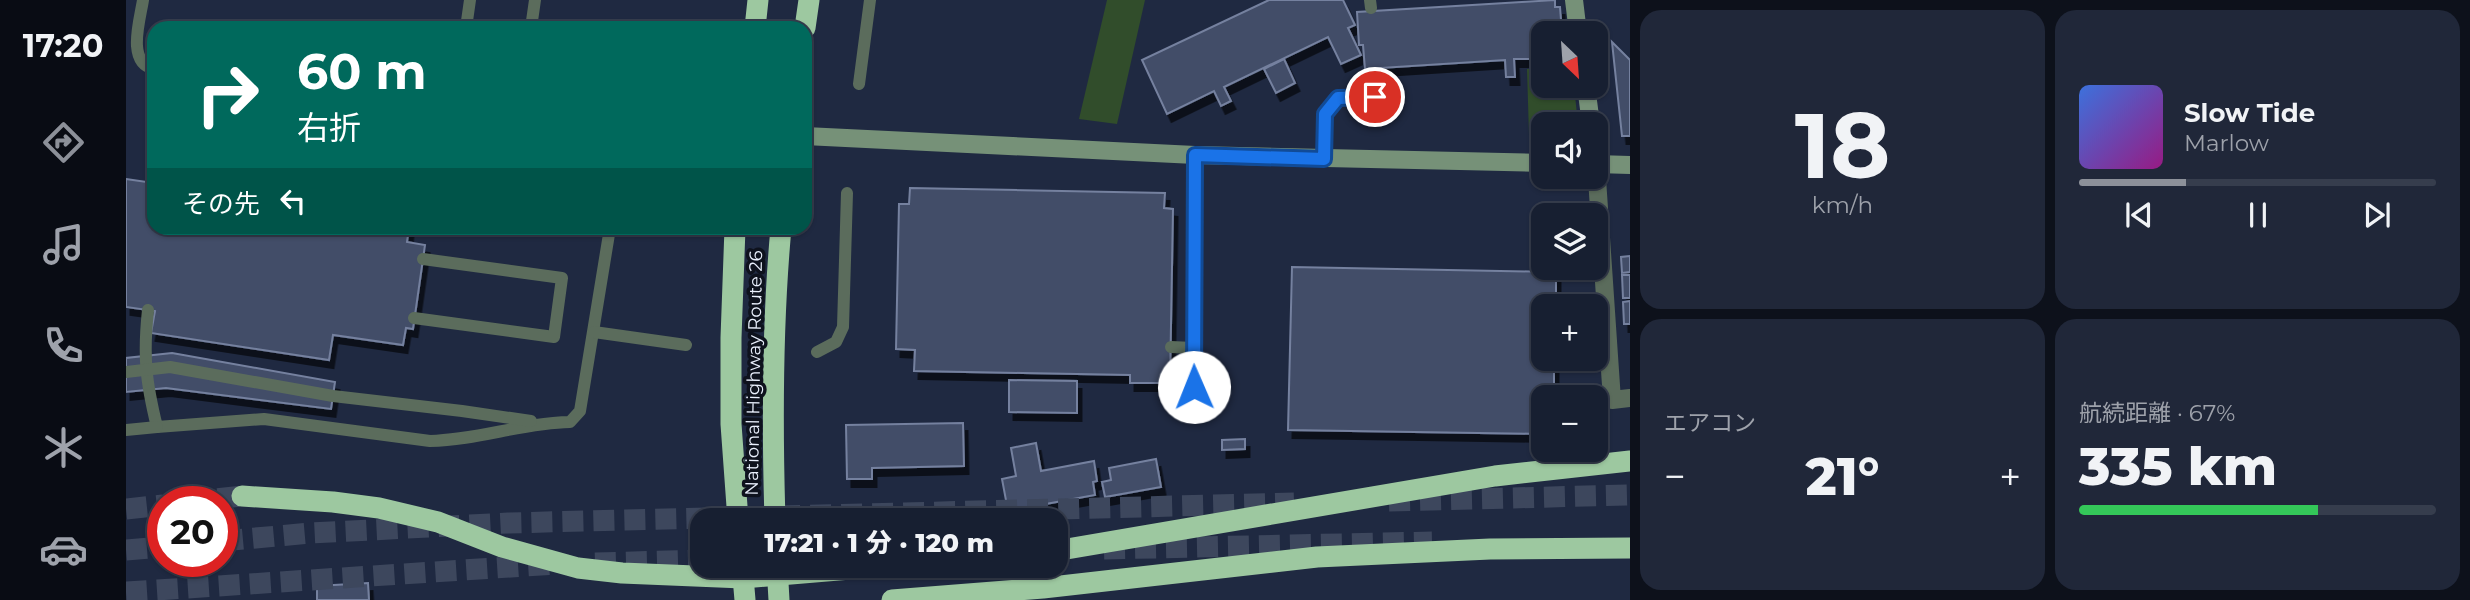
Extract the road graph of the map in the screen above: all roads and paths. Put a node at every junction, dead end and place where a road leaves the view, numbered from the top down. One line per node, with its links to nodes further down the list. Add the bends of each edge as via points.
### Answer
1 (143, 0): 13 (lane, via 137,43 138,57)
2 (470, 0): 8 (lane)
3 (535, 0): 9 (lane)
4 (758, 0): 10 (highway)
5 (809, 0): 11 (highway)
6 (870, 0): 15 (lane)
7 (1574, 0): 12 (street)
8 (467, 21)
9 (532, 21)
10 (756, 21)
11 (806, 21)
12 (1577, 21)
13 (147, 67)
14 (1374, 73): 18 (lane, via 1375,97 1338,98 1325,114)
15 (859, 84)
16 (812, 136): 17 (street)
17 (1195, 155): 18 (street); 33 (lane)
18 (1324, 159): 19 (street)
19 (1531, 163)
20 (1608, 164): 21 (street)
21 (1630, 165)
22 (1598, 189): 37 (street, via 1612,400)
23 (847, 193): 34 (lane, via 843,327 836,342)
24 (609, 235): 30 (lane)
25 (736, 235): 43 (highway, National Highway Route 26, via 731,350)
26 (780, 235): 44 (highway, National Highway Route 26, via 773,415)
27 (423, 259): 29 (lane, via 562,278 554,337)
28 (148, 310): 39 (lane, via 145,374)
29 (414, 318)
30 (594, 332): 31 (lane); 38 (lane, via 580,411 570,422)
31 (686, 345)
32 (1171, 347): 33 (lane)
33 (1193, 348): 36 (lane)
34 (817, 352)
35 (126, 372): 38 (lane, via 170,367 333,396)
36 (1194, 387)
37 (1630, 398)
38 (540, 423): 39 (lane, via 430,441 264,419)
39 (156, 427): 40 (lane)
40 (126, 430)
41 (1630, 461): 46 (highway, via 1495,476)
42 (242, 496): 47 (highway, via 379,508 438,522 502,547 578,568)
43 (737, 508)
44 (775, 508)
45 (1630, 548): 52 (highway, via 1317,557)
46 (1068, 549)
47 (690, 572)
48 (743, 578): 50 (highway)
49 (777, 578): 51 (highway)
50 (745, 600)
51 (779, 600)
52 (892, 600)

